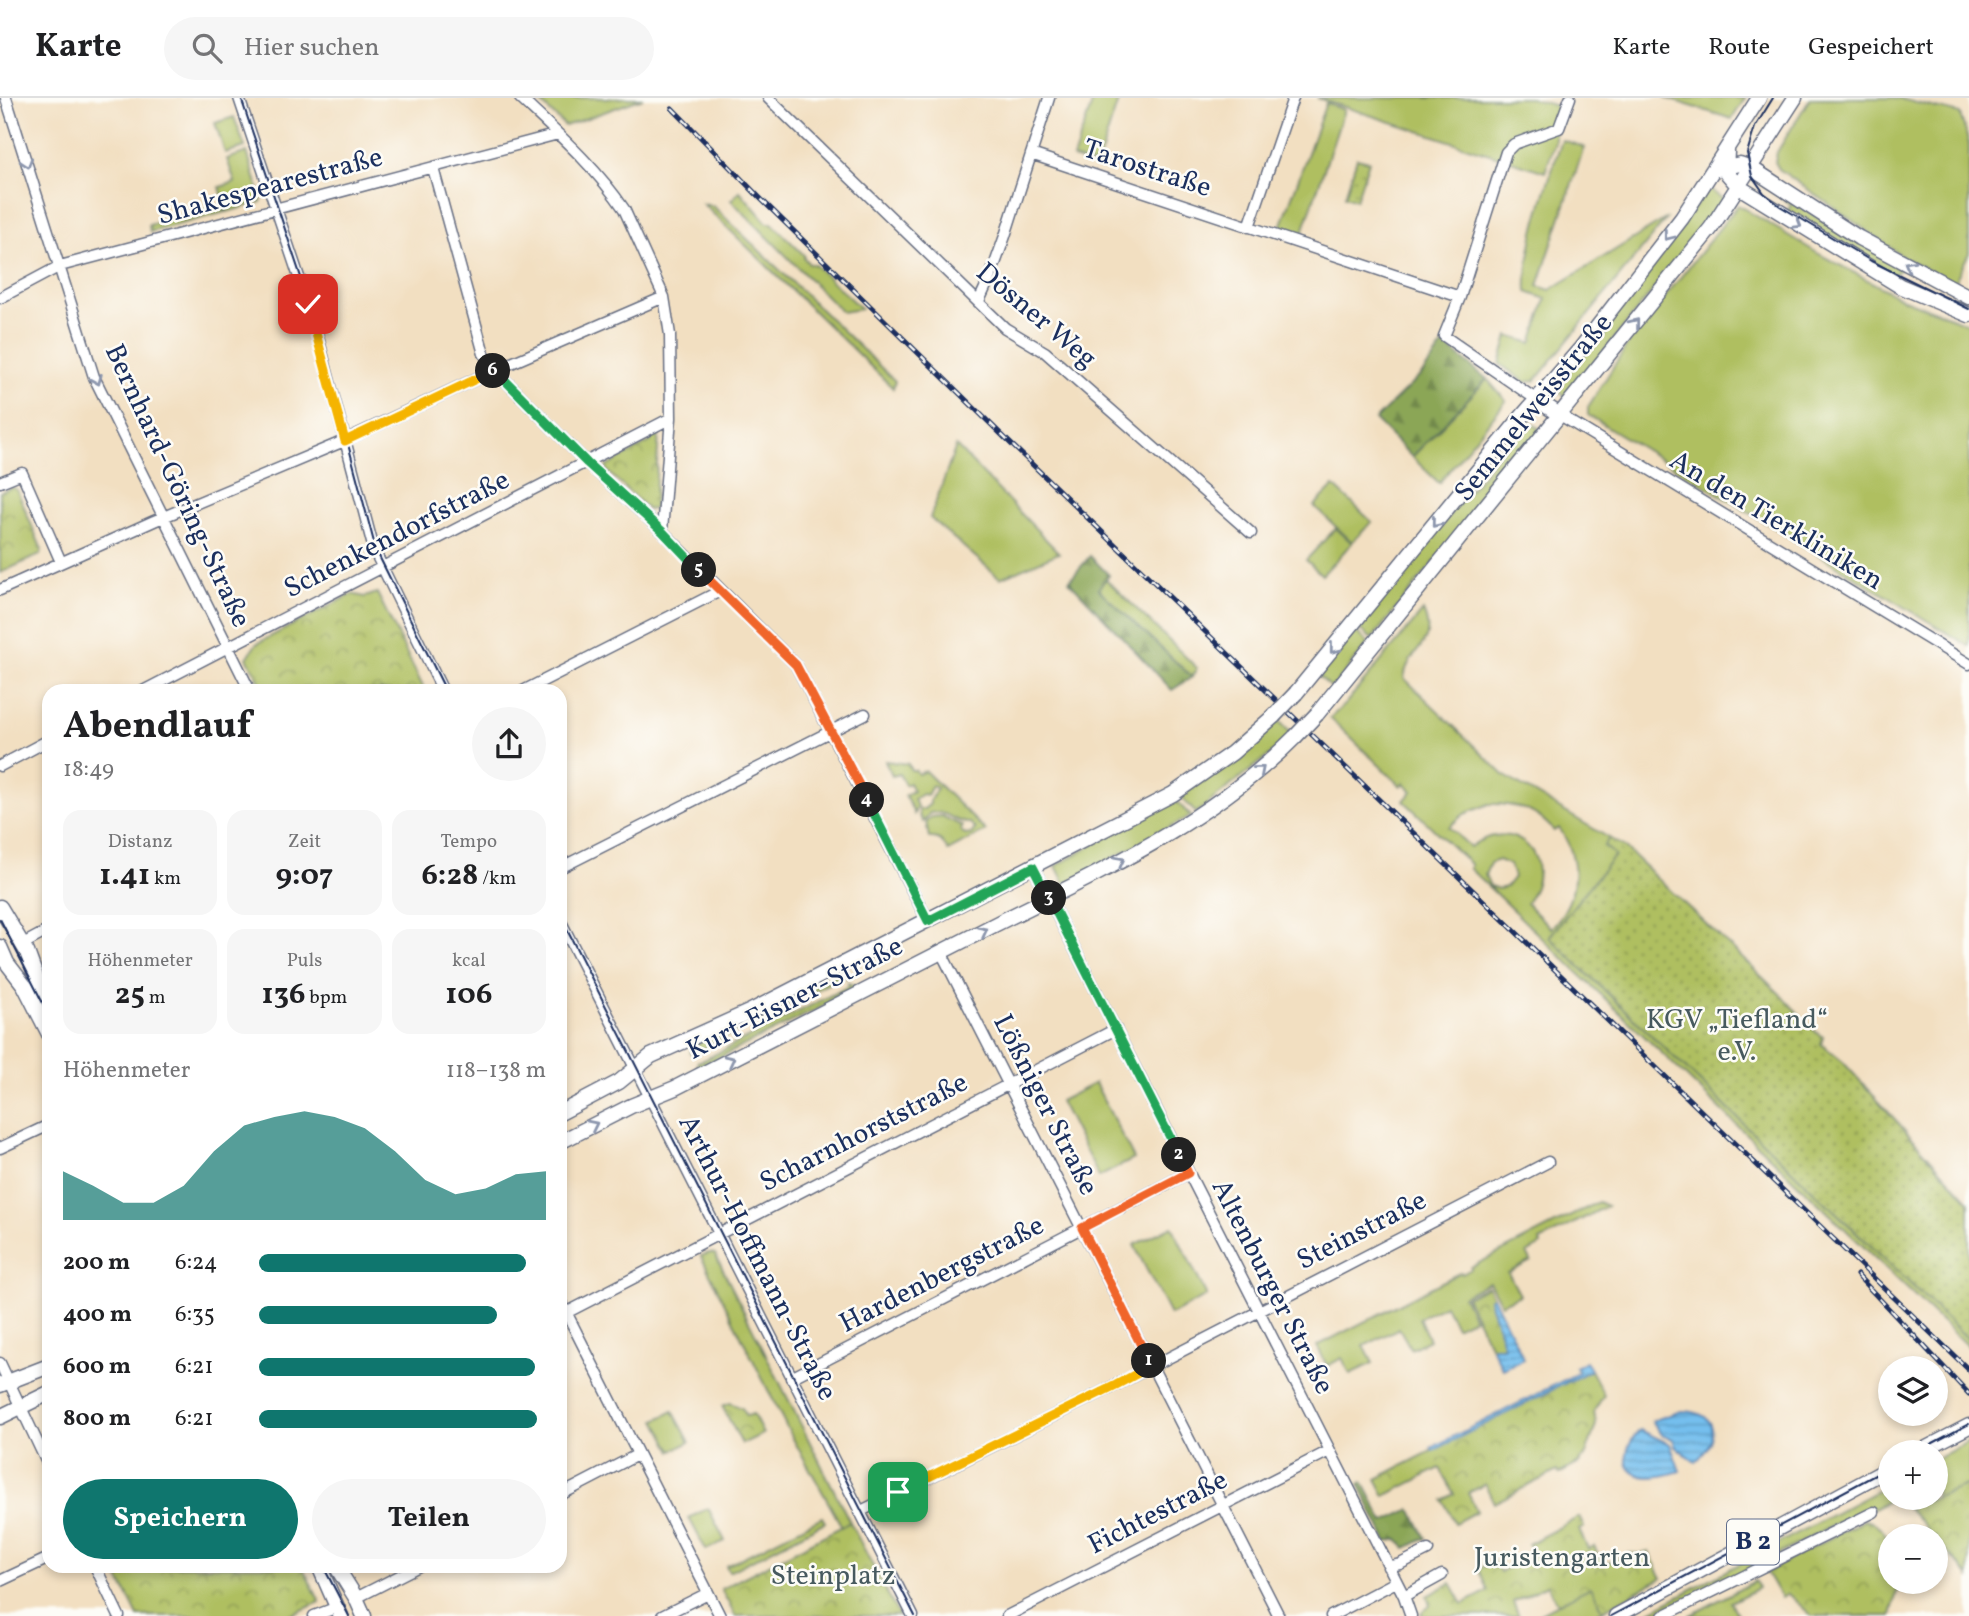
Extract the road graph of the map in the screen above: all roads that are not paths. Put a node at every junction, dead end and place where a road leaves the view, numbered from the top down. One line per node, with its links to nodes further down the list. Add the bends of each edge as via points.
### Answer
1 (6, 98): 18 (street, Bernhard-Göring-Straße, one-way to 18)
2 (239, 98): 16 (street)
3 (520, 98): 10 (street)
4 (768, 98): 23 (street, Dösner Weg)
5 (1049, 98): 11 (street)
6 (1293, 98): 17 (street)
7 (1570, 98): 20 (street, Semmelweisstraße, via 1559,128 1514,144 1506,152)
8 (1759, 98): 13 (main road)
9 (1796, 98): 14 (main road, Semmelweisstraße)
10 (558, 134): 12 (street, Shakespearestraße); 19 (street, via 624,209)
11 (1031, 154): 17 (street, Tarostraße); 23 (street)
12 (433, 168): 16 (street, Shakespearestraße); 25 (street, via 484,354)
13 (1719, 168): 14 (main road, via 1740,164); 15 (main road); 26 (main road, Semmelweisstraße, one-way to 26)
14 (1752, 168): 15 (main road, Semmelweisstraße); 21 (main road, one-way to 14, via 1840,227)
15 (1739, 187): 24 (main road, one-way to 24, via 1900,286); 27 (main road, Semmelweisstraße, one-way to 15)
16 (276, 209): 18 (street, Shakespearestraße); 29 (street, via 314,321)
17 (1249, 227): 20 (street, Tarostraße)
18 (60, 266): 22 (street, Shakespearestraße); 32 (street, Bernhard-Göring-Straße, one-way to 32, via 94,377)
19 (664, 297): 25 (street); 28 (street, via 670,335)
20 (1460, 297): 26 (street, Semmelweisstraße, via 1444,336)
21 (1969, 297)
22 (0, 298)
23 (978, 301): 34 (street, Dösner Weg, via 1005,328 1045,352)
24 (1969, 315)
25 (495, 370): 29 (street); 30 (street)
26 (1537, 400): 27 (main road); 46 (main road, Semmelweisstraße, one-way to 46, bridge)
27 (1560, 415): 40 (street, An den Tierkliniken); 48 (main road, Semmelweisstraße, bridge)
28 (671, 418): 30 (street, Schenkendorfstraße); 33 (street)
29 (345, 441): 32 (street); 36 (street)
30 (587, 463): 33 (street); 36 (street, Schenkendorfstraße)
31 (0, 482): 35 (street, via 22,473)
32 (163, 518): 35 (street); 39 (street, Bernhard-Göring-Straße)
33 (662, 531): 38 (street)
34 (1251, 533)
35 (61, 562): 37 (street)
36 (381, 568): 39 (street, Schenkendorfstraße); 43 (street)
37 (0, 590)
38 (720, 591): 44 (street); 47 (street, via 796,665)
39 (228, 648): 41 (street, Schenkendorfstraße); 42 (street, Bernhard-Göring-Straße)
40 (1969, 664)
41 (157, 684)
42 (246, 684)
43 (439, 684)
44 (537, 684)
45 (865, 714): 47 (street)
46 (1274, 716): 52 (main road, Kurt-Eisner-Straße, via 1232,754 1188,784)
47 (832, 731): 51 (street); 55 (street)
48 (1295, 737): 53 (main road, Kurt-Eisner-Straße, one-way to 48, via 1197,817 1242,785)
49 (42, 744): 50 (street)
50 (0, 766)
51 (567, 864)
52 (1033, 867): 53 (street, Altenburger Straße); 55 (main road, Kurt-Eisner-Straße)
53 (1049, 898): 60 (main road, Kurt-Eisner-Straße, one-way to 53); 63 (street, Altenburger Straße)
54 (0, 907): 58 (main road)
55 (928, 921): 64 (main road, Kurt-Eisner-Straße)
56 (42, 934): 58 (street)
57 (567, 934): 64 (street, Arthur-Hoffmann-Straße)
58 (23, 944): 61 (main road)
59 (1, 952): 62 (main road)
60 (942, 952): 65 (street, Lößniger Straße); 66 (main road, Kurt-Eisner-Straße, one-way to 60)
61 (42, 987)
62 (42, 1020)
63 (1116, 1029): 65 (street, Scharnhorststraße); 72 (street, Altenburger Straße)
64 (635, 1068): 66 (street, Arthur-Hoffmann-Straße); 67 (main road, Kurt-Eisner-Straße, via 619,1082)
65 (1009, 1083): 73 (street, Lößniger Straße); 74 (street, Scharnhorststraße)
66 (650, 1098): 69 (main road, Kurt-Eisner-Straße, one-way to 66); 74 (street, Arthur-Hoffmann-Straße)
67 (567, 1109)
68 (42, 1128): 70 (street)
69 (567, 1139)
70 (0, 1148)
71 (1548, 1162): 75 (street, Steinstraße)
72 (1188, 1173): 73 (street, Hardenbergstraße); 75 (street, Altenburger Straße)
73 (1082, 1228): 79 (street, Lößniger Straße); 81 (street, Hardenbergstraße)
74 (718, 1234): 76 (street, Scharnhorststraße); 81 (street, Arthur-Hoffmann-Straße)
75 (1258, 1310): 79 (street, Steinstraße); 89 (street, Altenburger Straße)
76 (567, 1313)
77 (567, 1323): 90 (street)
78 (0, 1363): 82 (street)
79 (1151, 1366): 93 (street, Lößniger Straße); 94 (street, Steinstraße)
80 (42, 1369): 82 (main road)
81 (791, 1378): 94 (street, Arthur-Hoffmann-Straße)
82 (4, 1384): 84 (street)
83 (42, 1397): 84 (main road)
84 (22, 1407): 85 (main road); 88 (street)
85 (0, 1417)
86 (1969, 1426): 87 (main road)
87 (1942, 1440)
88 (42, 1451)
89 (1329, 1451): 93 (street, Fichtestraße); 98 (street, Altenburger Straße)
90 (637, 1455): 92 (street); 106 (street)
91 (1878, 1474): 120 (main road, B 2)
92 (567, 1491)
93 (1223, 1505): 116 (street, Fichtestraße); 117 (street, Lößniger Straße)
94 (859, 1512): 115 (street, Arthur-Hoffmann-Straße)
95 (1874, 1512): 121 (street)
96 (1428, 1549): 98 (street)
97 (42, 1561): 104 (street)
98 (1388, 1567): 105 (street, Altenburger Straße)
99 (98, 1573): 110 (street)
100 (322, 1573): 109 (main road)
101 (340, 1573): 108 (main road)
102 (405, 1573): 108 (street)
103 (1442, 1575): 107 (street)
104 (0, 1581)
105 (1396, 1582): 107 (street, Altenburger Straße); 118 (street)
106 (708, 1593): 113 (street); 114 (street)
107 (1404, 1596): 119 (street, Altenburger Straße)
108 (356, 1598): 112 (main road)
109 (338, 1612): 111 (street)
110 (119, 1616)
111 (314, 1616)
112 (364, 1616)
113 (662, 1616)
114 (720, 1616)
115 (913, 1616)
116 (1007, 1616)
117 (1279, 1616)
118 (1331, 1616)
119 (1411, 1616)
120 (1616, 1616)
121 (1663, 1616)

